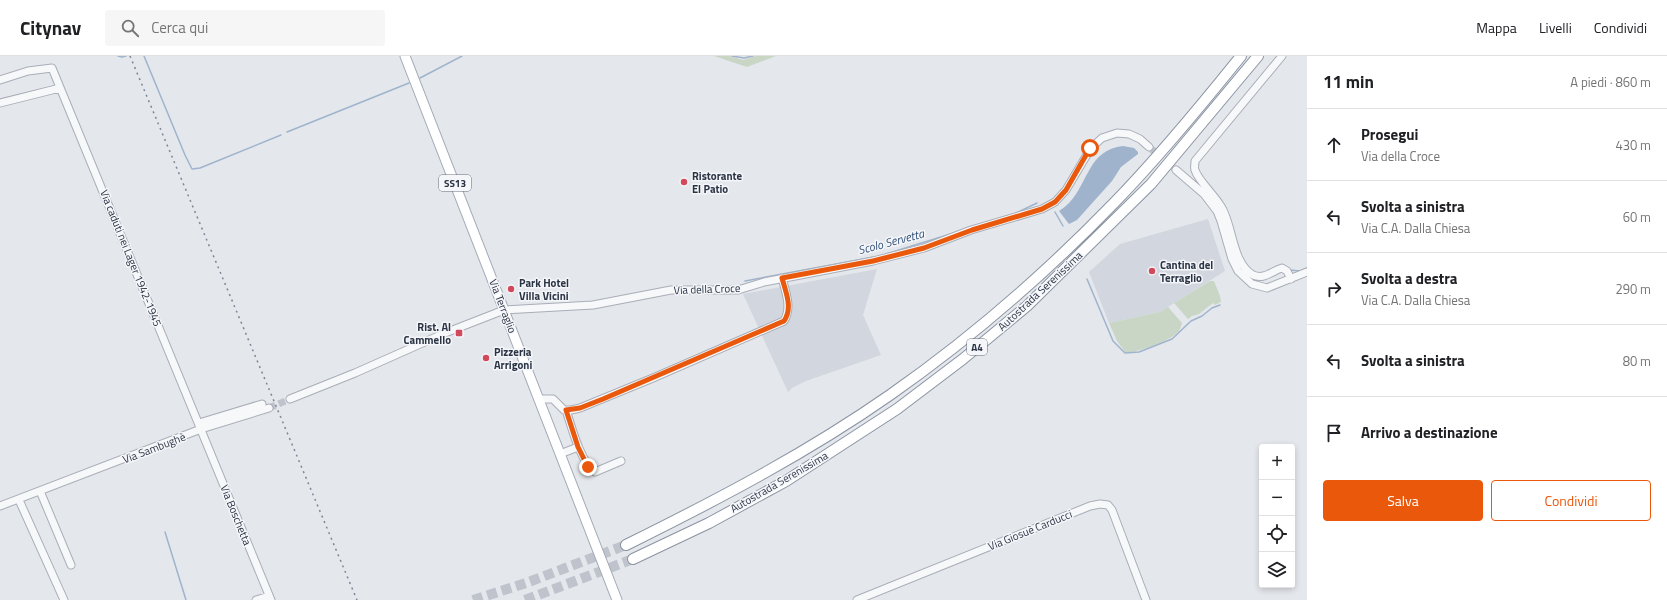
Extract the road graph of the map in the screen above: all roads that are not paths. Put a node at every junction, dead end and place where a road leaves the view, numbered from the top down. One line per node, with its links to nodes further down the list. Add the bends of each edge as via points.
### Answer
1 (405, 56): 13 (main road, Via Terraglio / SS13)
2 (1241, 56): 26 (highway, Autostrada Serenissima / A4, via 1193,115 1114,203 1018,294 956,346 889,396 780,464 703,507)
3 (1258, 56): 27 (highway, Autostrada Serenissima / A4, via 1151,184 1026,306 963,359 897,409 786,480 709,523)
4 (1282, 56): 12 (street, via 1195,161 1194,170 1224,211 1237,255 1245,268 1259,276 1268,275 1282,268)
5 (0, 80): 6 (street, Via caduti nei Lager 1942-1945, via 28,71 52,68)
6 (60, 88): 7 (street); 19 (street, Via caduti nei Lager 1942-1945)
7 (0, 103)
8 (1149, 147): 11 (street, Via della Croce, via 1129,134 1117,133 1102,138 1090,148 1066,190 1055,202 1042,209 972,230 924,248 873,261)
9 (1176, 170): 12 (street, via 1204,194 1217,211 1238,271 1252,284 1267,288)
10 (1307, 272): 12 (street)
11 (782, 278): 13 (street, Via della Croce, via 738,290 671,290 593,305); 18 (street, via 789,306 784,321 603,399 580,408)
12 (1291, 279)
13 (504, 310): 14 (street); 15 (main road, Via Terraglio / SS13)
14 (290, 399)
15 (538, 399): 18 (street, via 550,398); 21 (main road, Via Terraglio / SS13)
16 (262, 404): 19 (street, Via Sambughè)
17 (269, 408): 19 (street, Via Sambughè)
18 (566, 410): 20 (street)
19 (200, 426): 23 (street, Via Sambughè); 29 (street, Via Boschetta)
20 (578, 447): 21 (street); 22 (street, via 588,467 595,472)
21 (560, 454): 32 (main road, Via Terraglio / SS13)
22 (621, 461)
23 (40, 491): 24 (street, Via Sambughè); 28 (street)
24 (19, 500): 25 (street, Via Sambughè); 30 (street)
25 (0, 506)
26 (626, 545)
27 (633, 559)
28 (71, 565)
29 (270, 598): 31 (street)
30 (64, 600)
31 (256, 600)
32 (617, 600)
33 (858, 600): 34 (street, Via Giosuè Carducci, via 1100,504 1108,505 1112,510)
34 (1146, 600)

